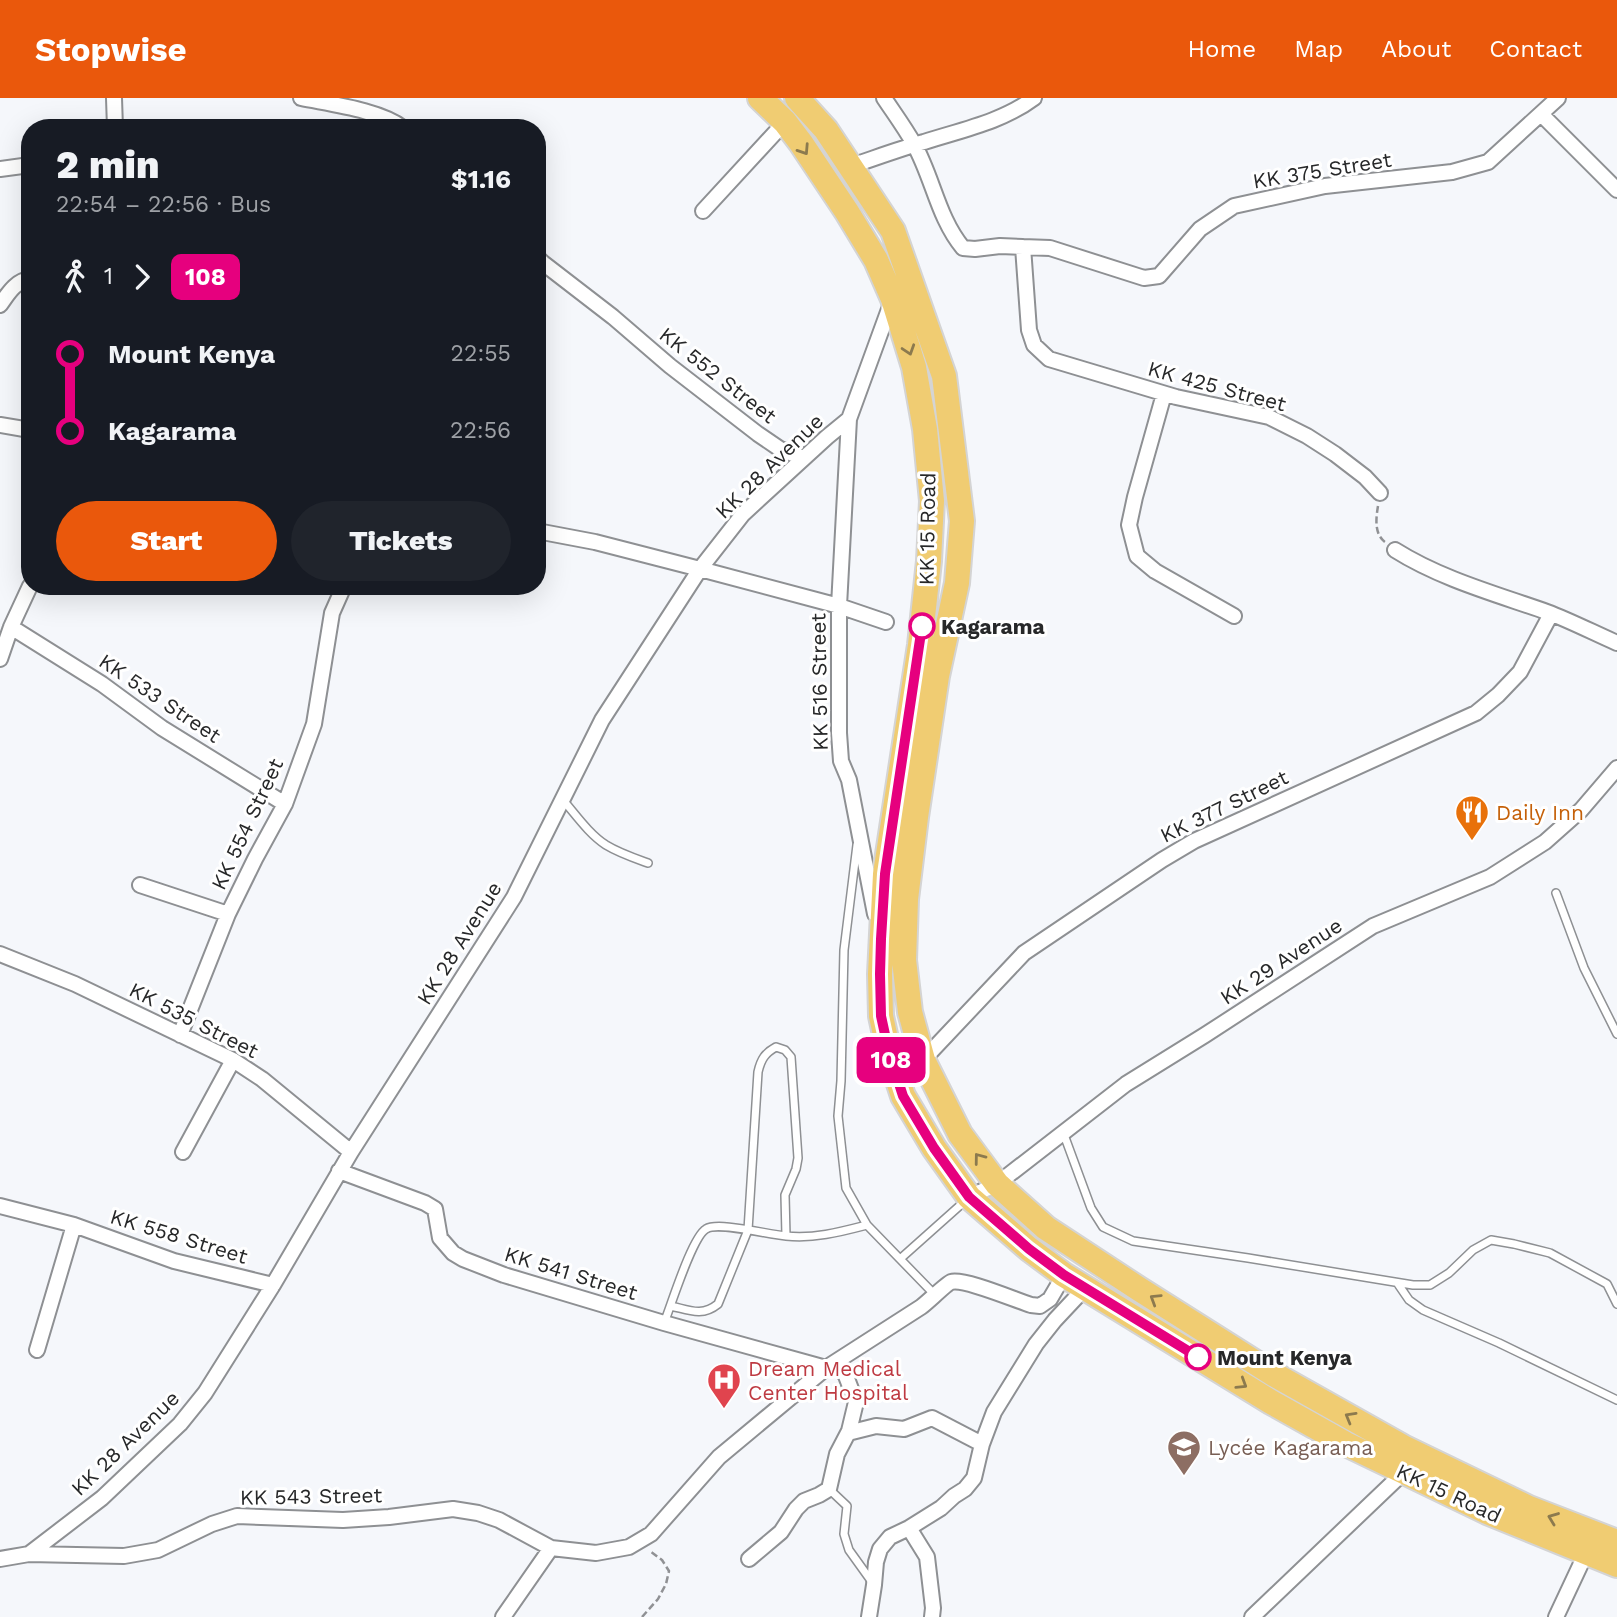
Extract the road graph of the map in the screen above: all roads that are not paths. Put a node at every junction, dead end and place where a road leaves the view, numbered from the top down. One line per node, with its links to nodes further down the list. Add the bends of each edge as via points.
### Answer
1 (114, 98): 9 (street)
2 (301, 98): 10 (street)
3 (760, 98): 11 (highway, KK 15 Road)
4 (797, 98): 14 (highway, KK 15 Road)
5 (884, 98): 12 (street)
6 (1034, 98): 12 (street, via 989,122)
7 (1558, 98): 8 (street, KK 375 Street)
8 (1541, 114): 17 (street); 19 (street, KK 375 Street, via 1488,162 1452,172 1325,186 1234,206 1200,229 1158,276 1144,278 1050,248)
9 (115, 119)
10 (383, 119)
11 (785, 122): 16 (highway, KK 15 Road, one-way to 16); 18 (street)
12 (914, 145): 14 (street); 19 (street, KK 375 Street, via 945,221 964,248)
13 (21, 166): 15 (street)
14 (851, 166): 16 (highway); 55 (highway, KK 15 Road, via 893,230 944,376 962,521 957,583 937,676 906,899 904,960 910,1012)
15 (0, 169)
16 (826, 182): 22 (highway, KK 15 Road, via 876,260)
17 (1617, 190)
18 (703, 211)
19 (1023, 247): 24 (street, KK 425 Street, via 1029,330 1041,354)
20 (546, 265): 28 (street, KK 552 Street, via 758,434)
21 (21, 282): 23 (street)
22 (893, 299): 25 (street, KK 28 Avenue); 50 (highway, KK 15 Road, one-way to 50, via 914,367 932,500 920,645 885,874)
23 (0, 305)
24 (1164, 394): 29 (street, KK 425 Street, via 1269,417 1335,454); 37 (street, via 1129,525 1137,556 1154,571)
25 (849, 419): 28 (street, KK 28 Avenue); 35 (street, KK 516 Street)
26 (0, 425): 27 (street)
27 (21, 428)
28 (803, 458): 32 (street, KK 28 Avenue, via 743,514)
29 (1380, 492)
30 (546, 533): 32 (street)
31 (1395, 550): 36 (street, via 1465,583)
32 (700, 569): 35 (street); 43 (street, KK 28 Avenue, via 602,720)
33 (26, 595): 39 (street)
34 (340, 595): 44 (street, KK 554 Street, via 332,613 314,724)
35 (839, 606): 38 (street); 45 (street, KK 516 Street, via 841,761)
36 (1551, 614): 40 (street); 55 (street, KK 377 Street, via 1520,672 1476,713 1206,835 1162,860 1024,953)
37 (1234, 615)
38 (886, 622)
39 (11, 627): 41 (street); 44 (street, KK 533 Street)
40 (1617, 643)
41 (0, 659)
42 (1617, 768): 56 (street, KK 29 Avenue, via 1545,842 1490,877 1373,926 1126,1084)
43 (562, 799): 46 (lane, via 604,844); 58 (street, KK 28 Avenue, via 513,897)
44 (285, 804): 49 (street, KK 554 Street)
45 (858, 829): 50 (street, KK 516 Street); 64 (lane, via 844,950 838,1116 846,1188)
46 (648, 863)
47 (140, 885): 49 (street)
48 (1556, 893): 52 (lane, via 1584,968)
49 (228, 914): 53 (street, KK 554 Street)
50 (881, 939): 61 (highway, KK 15 Road, via 881,1016 903,1096)
51 (0, 954): 53 (street, KK 535 Street)
52 (1617, 1034)
53 (180, 1035): 54 (street, KK 535 Street)
54 (233, 1060): 57 (street); 58 (street, KK 535 Street)
55 (923, 1060): 60 (highway, KK 15 Road, one-way to 55, via 960,1134)
56 (1063, 1132): 60 (street, KK 29 Avenue); 69 (lane, via 1091,1208 1111,1232 1133,1241)
57 (183, 1152)
58 (351, 1152): 59 (street, KK 28 Avenue)
59 (339, 1171): 70 (street, KK 28 Avenue); 74 (street, KK 541 Street, via 435,1209 440,1238 463,1259)
60 (997, 1184): 61 (street, KK 29 Avenue); 83 (highway, KK 15 Road, one-way to 60, via 1528,1508 1403,1447 1275,1375 1065,1242)
61 (969, 1197): 67 (lane); 68 (highway, KK 15 Road)
62 (0, 1206): 63 (street, KK 558 Street)
63 (74, 1225): 70 (street, KK 558 Street, via 174,1261); 75 (street)
64 (866, 1225): 66 (lane, via 828,1235); 67 (lane)
65 (748, 1230): 66 (lane); 66 (lane, via 758,1072 766,1053 776,1047 791,1057 798,1158 785,1195); 73 (lane, via 705,1229 695,1241); 73 (lane, via 718,1304 702,1313)
66 (786, 1237)
67 (900, 1259): 71 (lane)
68 (1074, 1281): 71 (street, via 1041,1306 960,1281 946,1284); 79 (street, via 1055,1320 994,1412); 80 (highway, KK 15 Road, one-way to 80, via 1271,1402)
69 (1398, 1284): 72 (lane, via 1430,1285 1491,1240 1550,1253 1607,1284); 77 (lane, via 1423,1310)
70 (273, 1285): 86 (street, KK 28 Avenue, via 205,1393 180,1424 102,1498)
71 (936, 1295): 76 (street)
72 (1617, 1304)
73 (671, 1306): 74 (lane)
74 (664, 1323): 76 (street, KK 541 Street)
75 (37, 1350)
76 (831, 1364): 78 (street, via 846,1376 856,1402); 84 (street, via 719,1457 651,1534 629,1547 596,1553)
77 (1617, 1400)
78 (848, 1433): 79 (street, via 876,1426 904,1429 932,1418); 81 (street, via 837,1454)
79 (982, 1444): 82 (street, via 974,1478 965,1489)
80 (1404, 1472): 85 (highway, KK 15 Road); 94 (street)
81 (829, 1489): 88 (street, via 804,1501 781,1532); 90 (lane, via 847,1506 844,1534 849,1550)
82 (909, 1528): 90 (street, via 890,1537 880,1549); 93 (street, via 928,1557)
83 (1617, 1542)
84 (551, 1548): 86 (street, KK 543 Street, via 499,1520 453,1509 343,1520 237,1516 158,1550 124,1556); 91 (street)
85 (1586, 1553): 89 (highway, KK 15 Road); 95 (street)
86 (29, 1554): 87 (street, KK 28 Avenue)
87 (0, 1559)
88 (749, 1559)
89 (1617, 1565)
90 (874, 1585): 92 (street)
91 (503, 1617)
92 (869, 1617)
93 (932, 1617)
94 (1252, 1617)
95 (1556, 1617)

